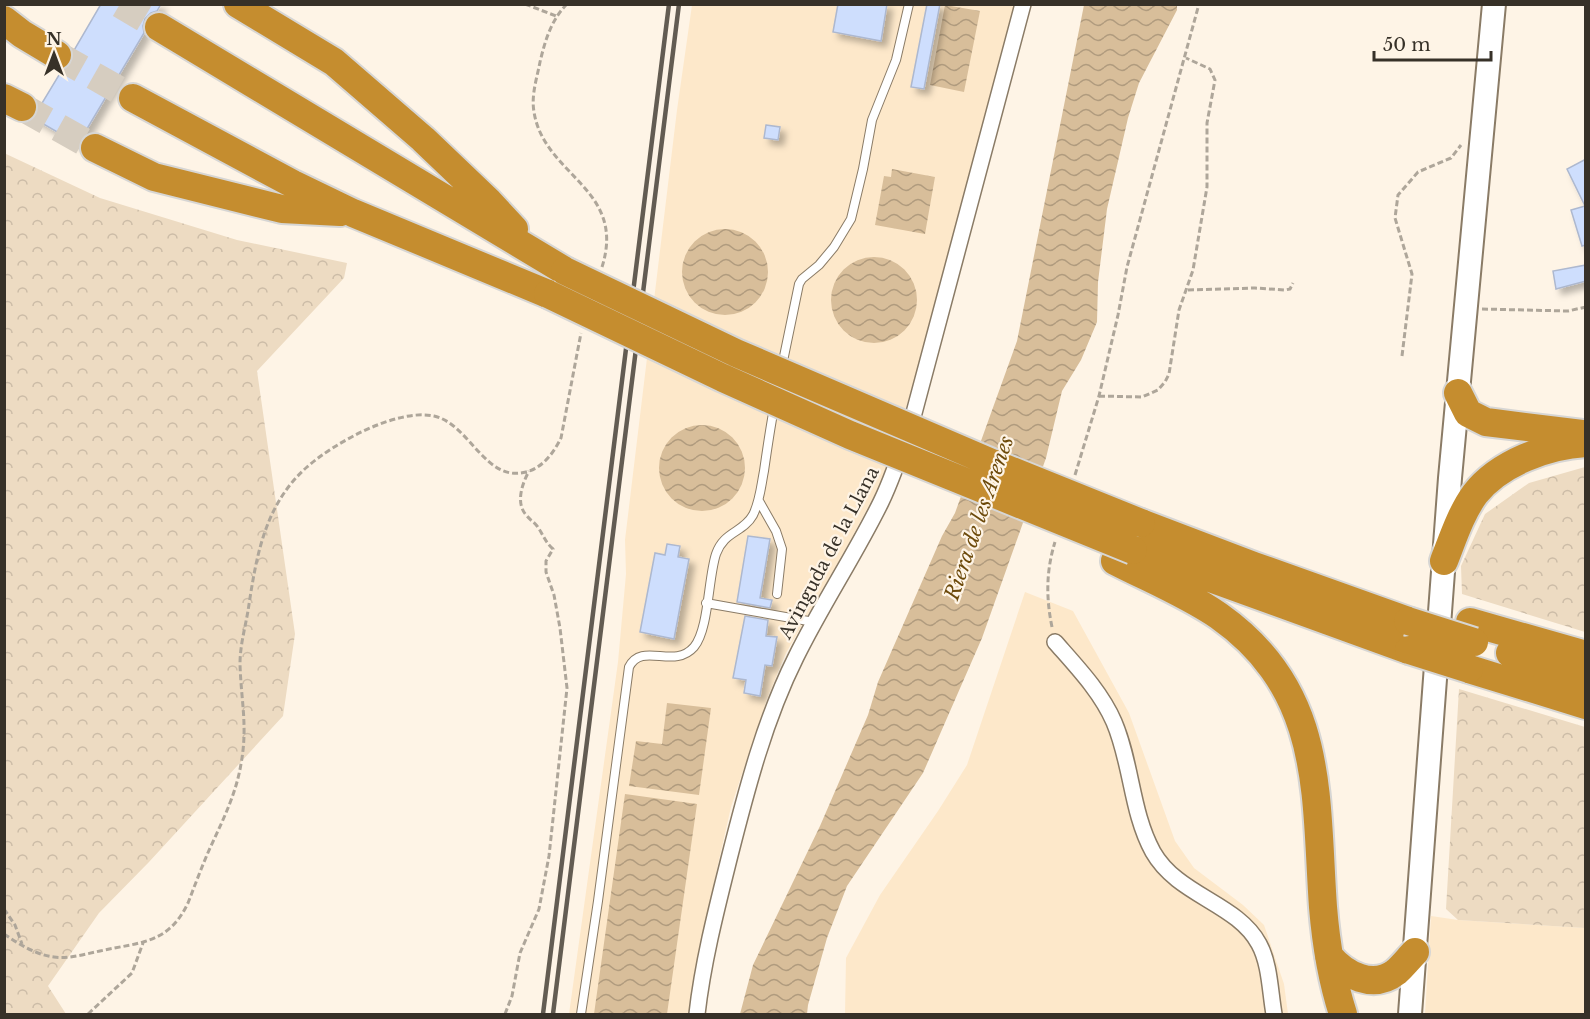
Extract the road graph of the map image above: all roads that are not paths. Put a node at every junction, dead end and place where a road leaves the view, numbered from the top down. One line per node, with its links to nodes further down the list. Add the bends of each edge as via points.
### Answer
1 (238, 4): 11 (highway, via 334,62 489,202)
2 (909, 4): 12 (lane, via 896,60 872,120 851,219 834,247 799,285)
3 (1023, 4): 22 (street, Avinguda de la Llana, via 914,413 894,473)
4 (1494, 4): 14 (main road)
5 (4, 20): 7 (highway)
6 (159, 27): 11 (highway)
7 (57, 55)
8 (133, 98): 10 (highway)
9 (95, 148): 10 (highway, via 154,177 282,209)
10 (353, 213): 18 (highway, bridge, via 548,294 723,378)
11 (540, 258): 24 (highway, bridge, via 736,353 992,463 1254,566 1409,613)
12 (779, 382)
13 (777, 393): 17 (lane)
14 (1458, 393): 15 (highway, via 1468,412 1486,422); 19 (main road)
15 (1586, 434)
16 (1586, 443): 19 (highway, via 1533,455 1493,476 1469,504)
17 (759, 501): 20 (lane, via 782,549); 21 (lane, via 749,522 721,543)
18 (1124, 556): 24 (highway, bridge, via 1409,650); 29 (highway, via 1220,617 1268,662 1292,700 1305,732 1317,798)
19 (1444, 561): 28 (main road)
20 (777, 594)
21 (706, 603): 22 (lane); 30 (lane, via 701,633 691,650 677,656 641,655 629,667)
22 (815, 622): 31 (street, Avinguda de la Llana, via 773,710 753,773 709,943)
23 (1055, 642): 32 (street, via 1104,702 1115,723 1142,826 1154,854 1199,896 1234,916 1258,942)
24 (1471, 644): 25 (highway); 26 (highway); 27 (highway)
25 (1586, 655)
26 (1586, 677)
27 (1586, 705)
28 (1415, 952): 29 (highway, via 1394,973 1369,980 1354,977); 34 (main road)
29 (1329, 956): 33 (highway)
30 (581, 1014)
31 (697, 1014)
32 (1274, 1014)
33 (1342, 1014)
34 (1410, 1014)

